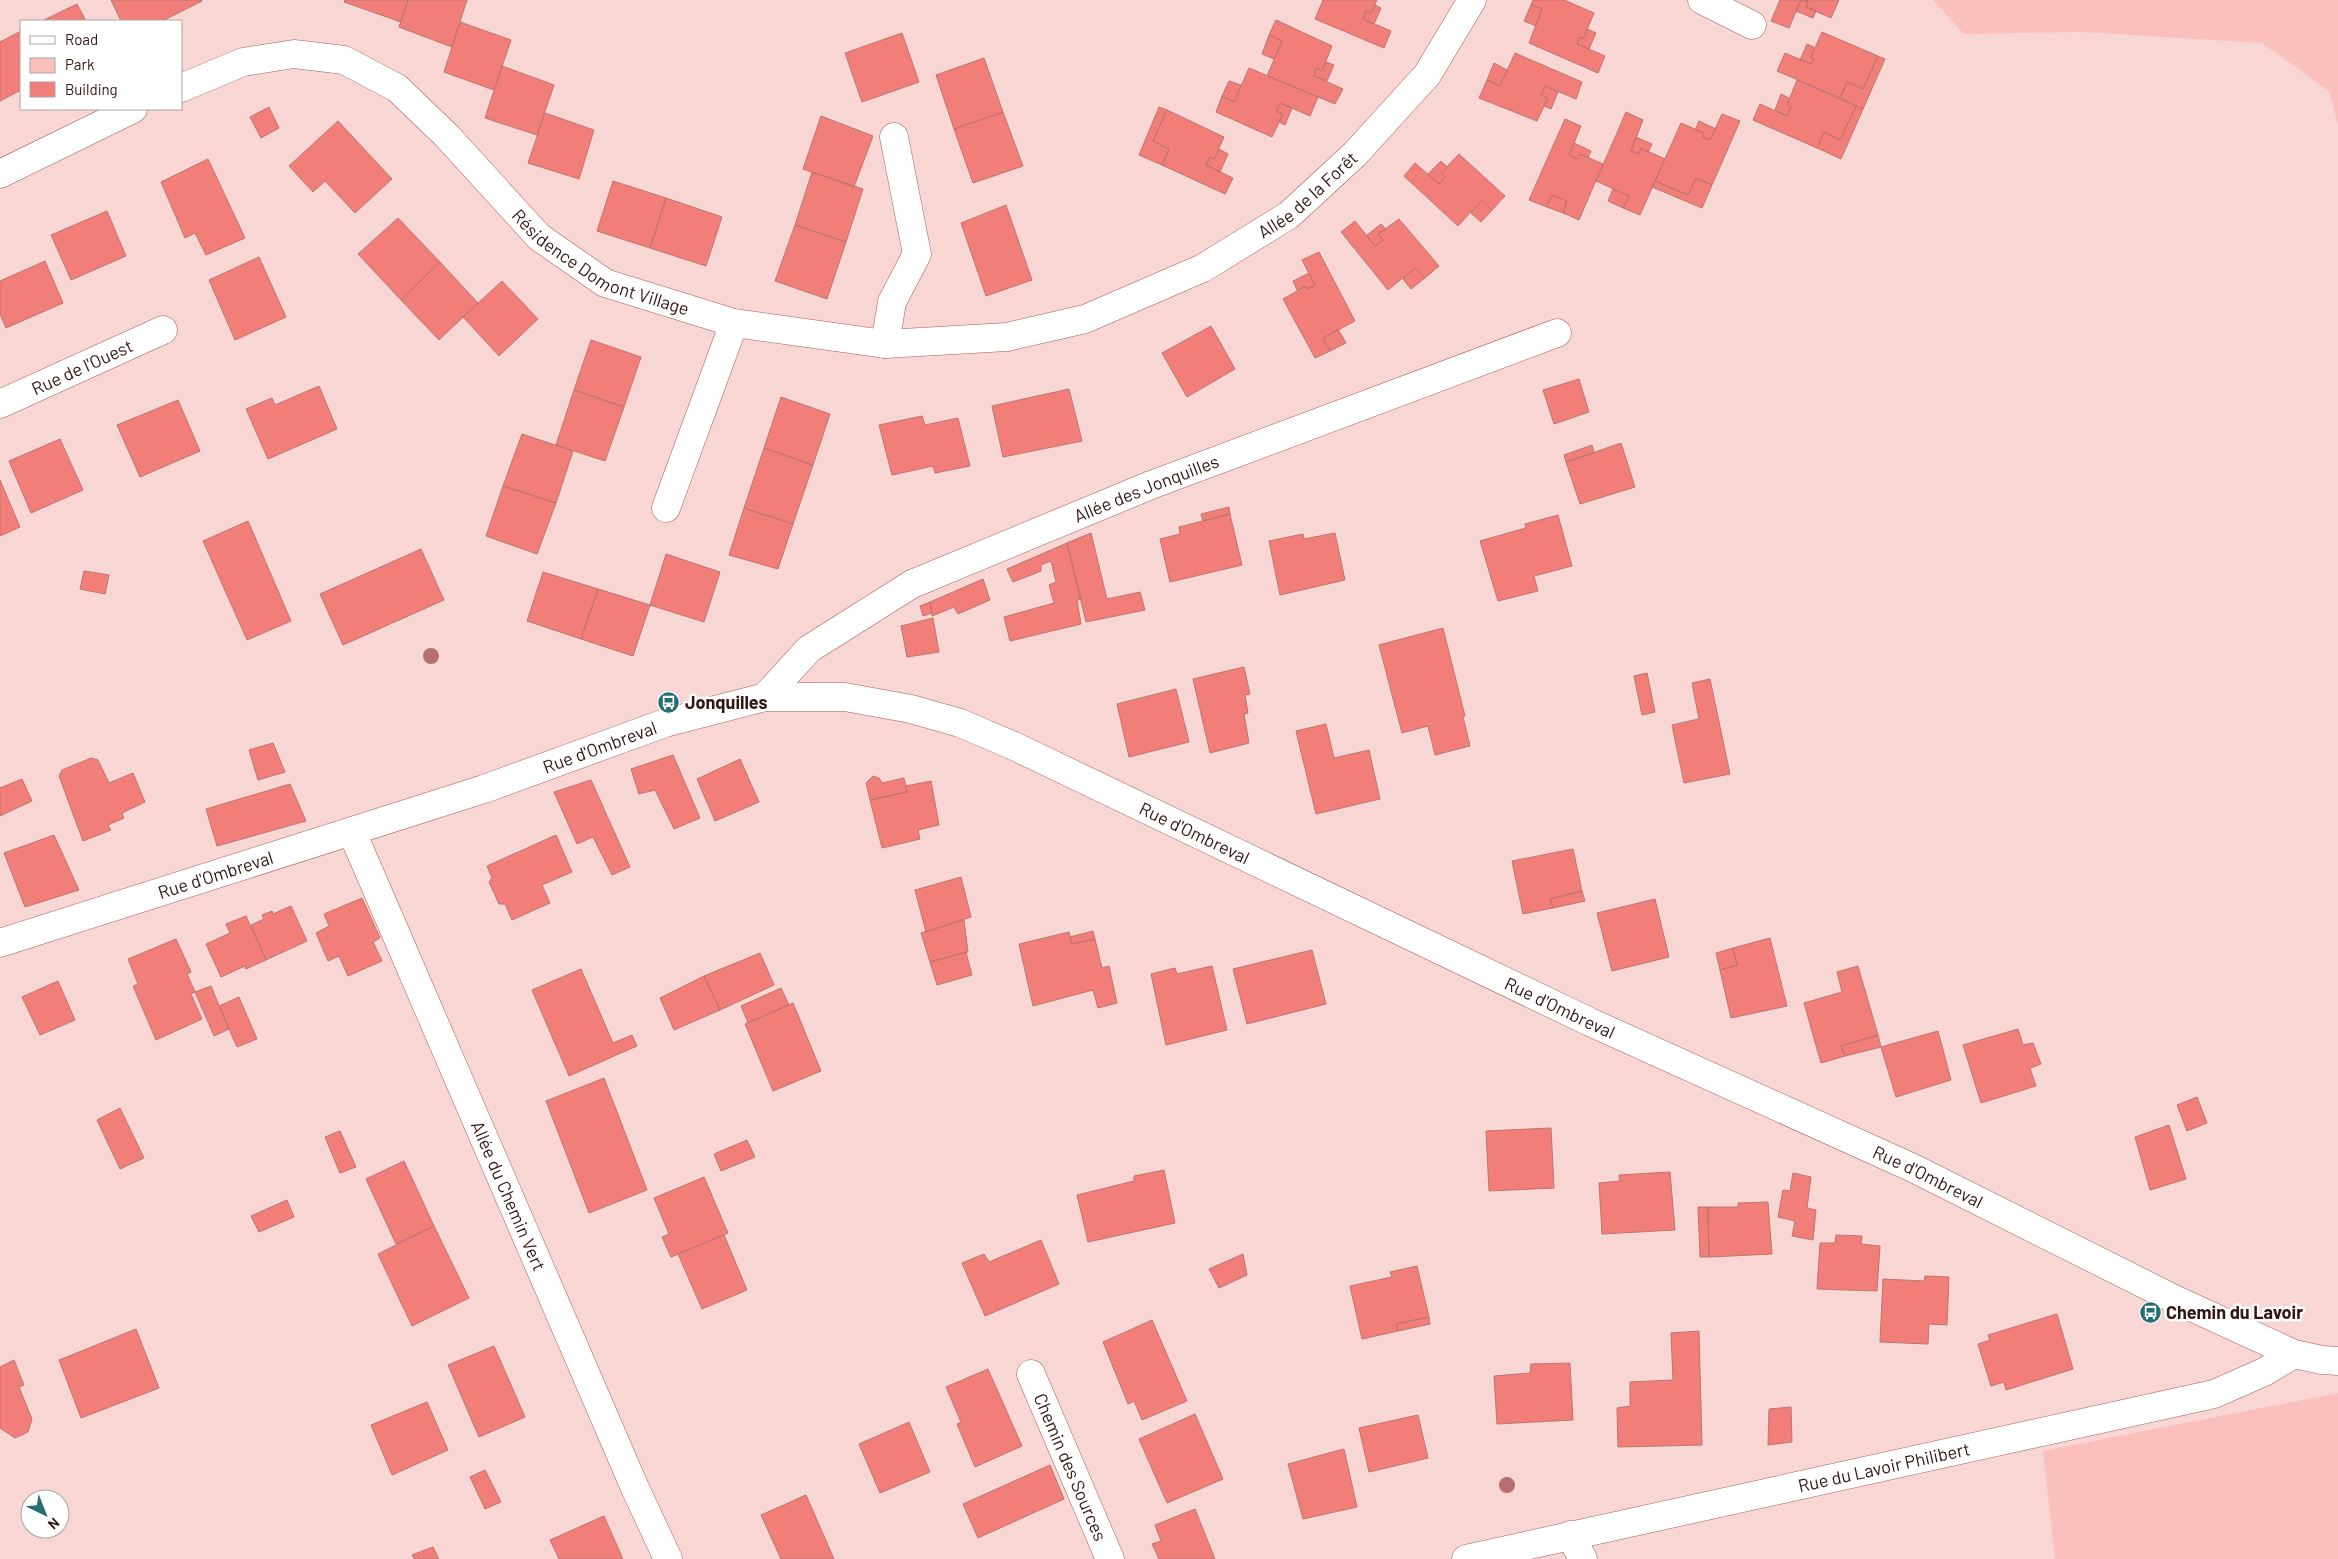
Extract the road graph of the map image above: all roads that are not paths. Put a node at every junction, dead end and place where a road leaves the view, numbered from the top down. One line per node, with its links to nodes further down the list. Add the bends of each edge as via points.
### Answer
1 (1472, 0): 8 (street, Allée de la Forêt, via 1427,75 1355,154 1289,214 1203,268)
2 (1702, 0): 3 (street)
3 (1752, 25)
4 (182, 88): 9 (street, Résidence Domont Village, via 243,62 294,54 344,60 397,88 447,136 539,237 605,283)
5 (131, 110): 7 (street)
6 (894, 137): 12 (street, via 917,254 892,302)
7 (0, 174)
8 (1085, 319): 12 (street, Résidence Domont Village, via 1007,337)
9 (734, 323): 12 (street, Résidence Domont Village); 14 (street)
10 (163, 330): 13 (street, Rue de l'Ouest)
11 (1557, 333): 15 (street, Allée des Jonquilles, via 1151,485 912,584 809,649)
12 (885, 344)
13 (0, 404)
14 (666, 508)
15 (765, 697): 16 (street, Rue d'Ombreval, via 665,723 484,789); 18 (street, Rue d'Ombreval, via 845,697 911,709 960,723 1014,746 1590,1022 1913,1168 2168,1296)
16 (352, 832): 17 (street, Rue d'Ombreval); 22 (street, Allée du Chemin Vert)
17 (0, 943)
18 (2294, 1354): 19 (street, Rue d'Ombreval); 21 (street, Rue du Lavoir Philibert, via 2264,1372 2214,1394)
19 (2338, 1361)
20 (1032, 1374): 23 (street, Chemin des Sources)
21 (1570, 1534): 24 (street, Rue du Lavoir Philibert); 25 (street)
22 (668, 1559)
23 (1110, 1559)
24 (1466, 1559)
25 (1583, 1559)

